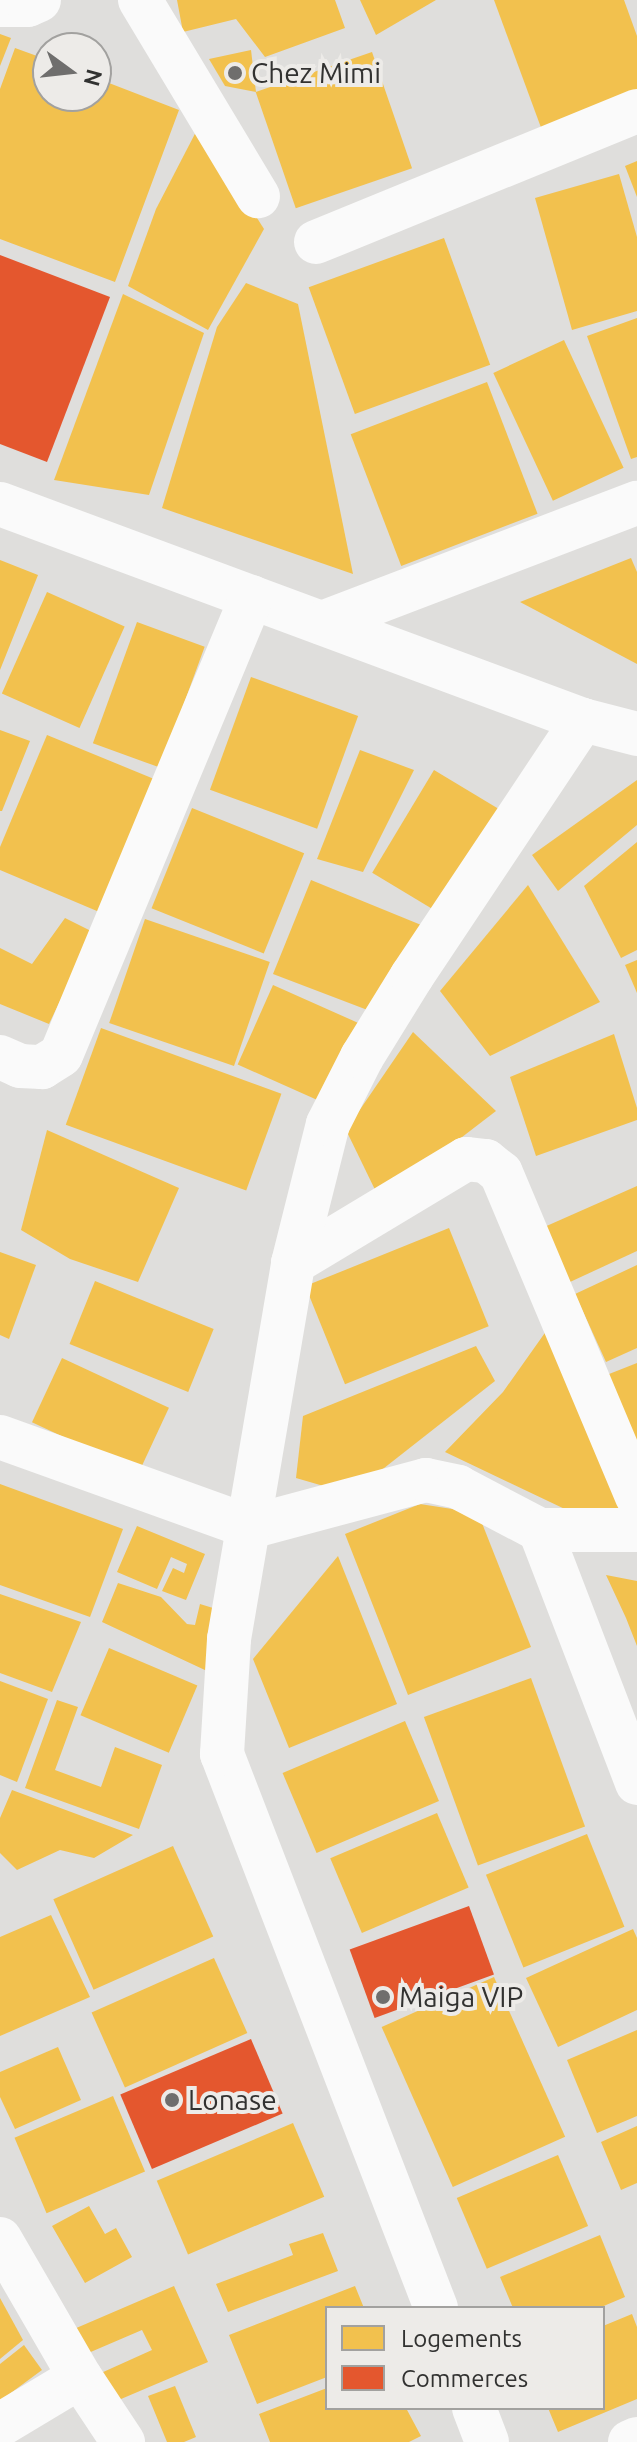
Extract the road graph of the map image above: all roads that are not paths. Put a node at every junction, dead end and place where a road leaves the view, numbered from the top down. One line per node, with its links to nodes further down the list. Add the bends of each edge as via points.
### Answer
1 (39, 0): 3 (street)
2 (140, 0): 5 (street)
3 (0, 5)
4 (637, 111): 6 (street)
5 (258, 196)
6 (316, 242)
7 (637, 503): 10 (street)
8 (0, 504): 9 (street)
9 (252, 597): 10 (street); 13 (street, via 61,1055 42,1067 20,1066)
10 (322, 623): 11 (street)
11 (583, 720): 12 (street); 14 (street, via 362,1057 328,1124)
12 (637, 734)
13 (0, 1057)
14 (293, 1263): 16 (street, via 466,1159 486,1161 501,1173); 17 (street)
15 (0, 1437): 17 (street)
16 (637, 1497)
17 (250, 1527): 18 (street, via 426,1480 458,1487); 22 (street, via 229,1639 222,1754)
18 (540, 1530): 19 (street); 20 (street)
19 (637, 1530)
20 (637, 1783)
21 (0, 2239): 23 (street)
22 (435, 2306)
23 (80, 2377): 25 (street); 27 (street)
24 (475, 2410): 28 (street)
25 (0, 2425)
26 (637, 2439): 29 (street)
27 (123, 2442)
28 (487, 2442)
29 (630, 2442)

